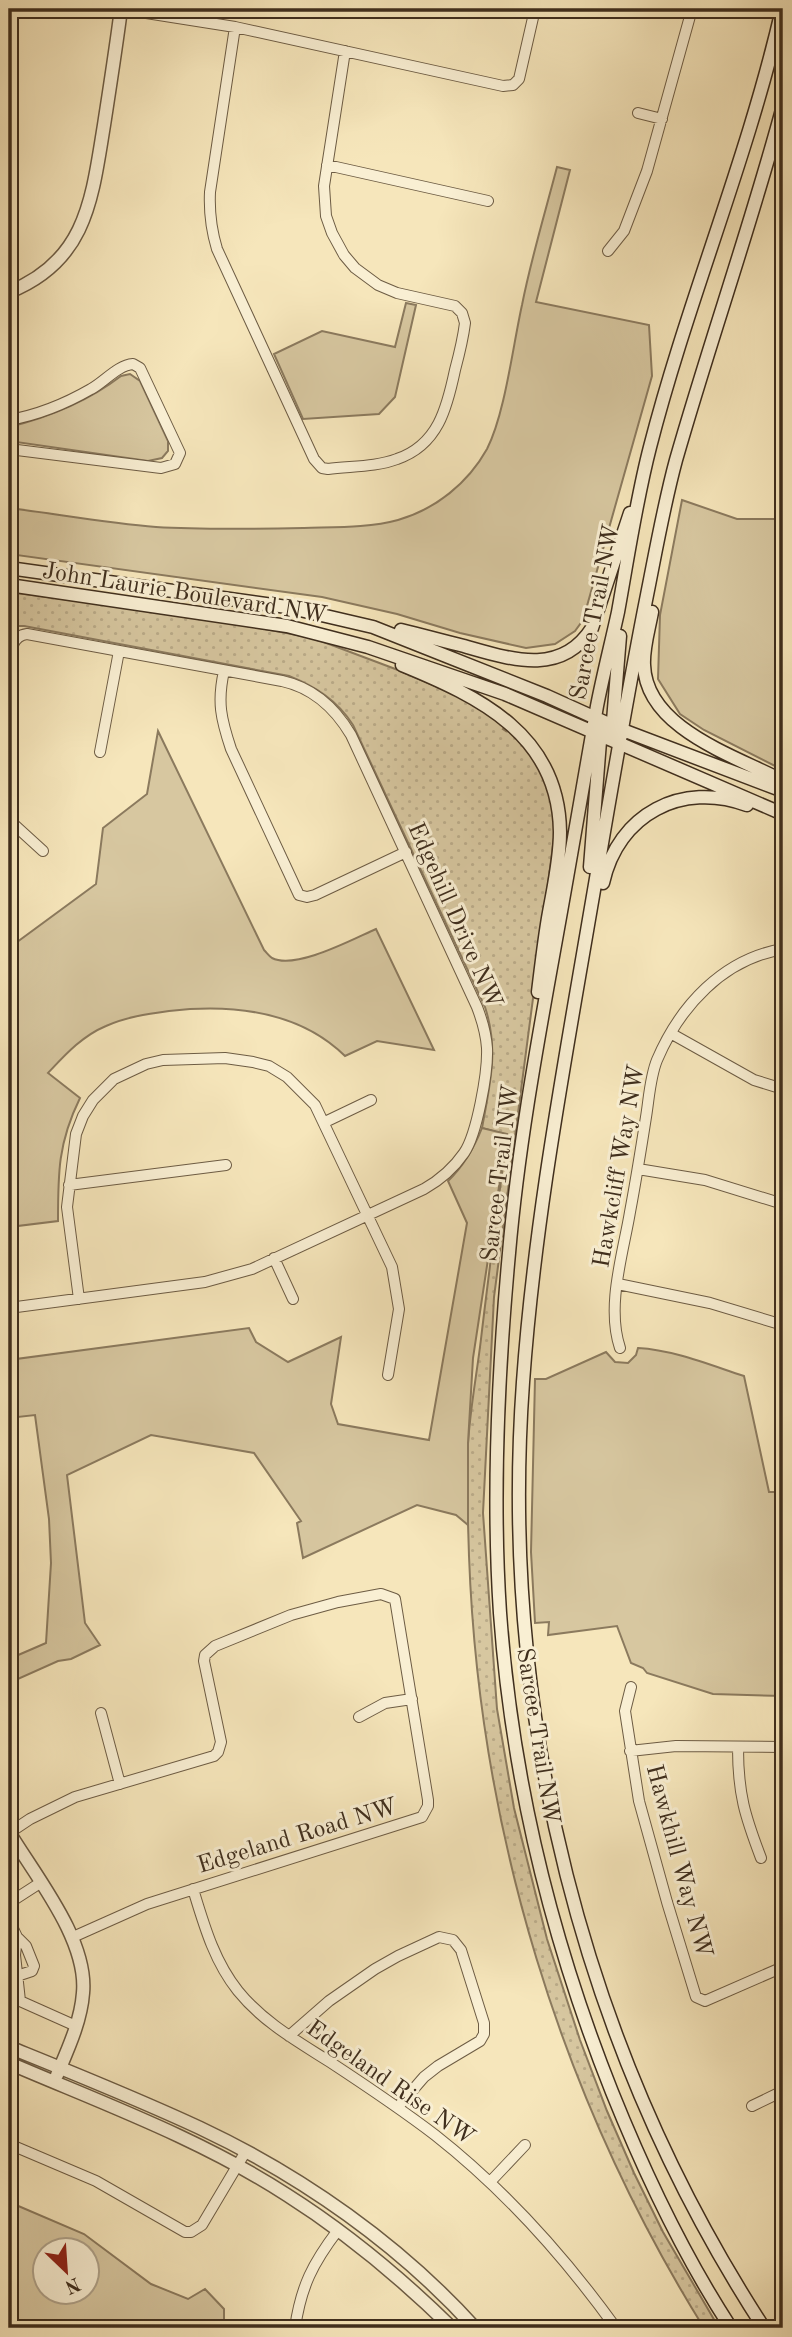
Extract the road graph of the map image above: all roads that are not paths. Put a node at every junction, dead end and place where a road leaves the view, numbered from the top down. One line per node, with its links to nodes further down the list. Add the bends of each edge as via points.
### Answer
1 (121, 9): 6 (street); 14 (main road, via 85,218 51,265)
2 (535, 9): 7 (street, via 520,76 509,86)
3 (668, 9): 5 (street)
4 (782, 9): 18 (main road, Sarcee Trail NW)
5 (691, 11): 10 (street)
6 (235, 27): 7 (street); 11 (street, via 210,192 213,236 314,458 328,469 395,460 431,437 446,411 466,323 455,306 397,293 355,268 326,216)
7 (345, 51): 11 (street)
8 (783, 106): 17 (main road, Sarcee Trail NW)
9 (639, 113): 10 (street)
10 (662, 119): 13 (street, via 624,231)
11 (327, 165): 12 (street)
12 (488, 201)
13 (608, 251)
14 (9, 292)
15 (9, 420): 16 (street, via 73,399 132,363 140,368 180,453 175,464 161,468)
16 (9, 449)
17 (666, 500): 28 (main road, Sarcee Trail NW); 32 (main road, via 644,665 653,697 663,712 691,734)
18 (636, 505): 21 (main road, Sarcee Trail NW); 22 (main road, via 627,516 592,628 573,650 558,657 514,659 390,627)
19 (9, 568): 22 (main road, John Laurie Boulevard NW, via 287,607)
20 (9, 585): 23 (main road, John Laurie Boulevard NW, via 287,626)
21 (617, 615): 27 (main road, Sarcee Trail NW); 28 (main road)
22 (373, 627): 27 (main road, John Laurie Boulevard NW)
23 (368, 647): 29 (main road, John Laurie Boulevard NW, via 505,694); 42 (main road, via 502,717 529,743 547,771 555,791 560,833 535,1019)
24 (119, 651): 25 (street, Edgehill Drive NW); 26 (street, Edgehill Drive NW, via 22,634 14,641); 31 (street)
25 (224, 671): 37 (street, Edgehill Drive NW, via 293,684 329,705 351,735); 37 (street, via 219,700 231,750 299,895 315,895)
26 (9, 675)
27 (596, 718): 28 (main road, John Laurie Boulevard NW); 29 (main road, via 600,724)
28 (616, 727): 30 (main road, via 612,736); 33 (main road, John Laurie Boulevard NW)
29 (597, 734): 30 (main road, John Laurie Boulevard NW); 38 (main road); 42 (main road, Sarcee Trail NW)
30 (618, 743): 34 (main road, John Laurie Boulevard NW); 38 (main road, Sarcee Trail NW)
31 (100, 752)
32 (783, 781)
33 (783, 791)
34 (783, 815): 41 (main road, via 741,803 693,798 659,807 633,824 606,869 580,1016)
35 (9, 820): 36 (street)
36 (43, 851)
37 (405, 852): 50 (street, Edgehill Drive NW, via 483,1021 486,1065 466,1150 424,1189)
38 (590, 909): 41 (main road, Sarcee Trail NW)
39 (783, 949): 40 (street, Hawkcliff Way NW, via 754,957 711,983 680,1016)
40 (672, 1034): 43 (street, via 754,1080); 47 (street, Hawkcliff Way NW, via 656,1061)
41 (569, 1036): 97 (main road, Sarcee Trail NW, via 540,1212 522,1385 520,1557 538,1739 575,1913 618,2041 679,2179)
42 (537, 1041): 96 (main road, Sarcee Trail NW, via 509,1248 498,1413 496,1510 507,1688 521,1781 550,1908 590,2038 683,2250)
43 (783, 1089)
44 (371, 1100): 45 (street)
45 (325, 1122): 48 (street, via 297,1084 269,1066 225,1058 146,1063 114,1079 87,1108 76,1135); 50 (street)
46 (226, 1165): 48 (street)
47 (638, 1169): 49 (street, via 705,1180); 52 (street, Hawkcliff Way NW)
48 (69, 1185): 53 (street, via 67,1206)
49 (783, 1204)
50 (368, 1214): 51 (street, Edgehill Drive NW); 58 (street, via 392,1267 398,1295 398,1324)
51 (274, 1258): 53 (street, Edgehill Drive NW, via 229,1277); 54 (street)
52 (618, 1284): 56 (street, Hawkcliff Way NW, via 710,1303); 57 (street, via 615,1332)
53 (79, 1299): 55 (street, Edgehill Drive NW)
54 (293, 1299)
55 (9, 1308)
56 (783, 1325)
57 (620, 1348)
58 (388, 1375)
59 (631, 1687): 65 (street, via 625,1711)
60 (412, 1699): 62 (street, via 385,1703); 66 (street, Edgeland Road NW, via 397,1604 390,1596 338,1602 290,1615 226,1640 205,1655 221,1742 218,1752); 70 (street, Edgeland Road NW, via 428,1800 422,1816)
61 (101, 1713): 66 (street)
62 (359, 1717)
63 (783, 1747): 64 (street, Hawkhill Way NW)
64 (738, 1748): 65 (street, Hawkhill Way NW, via 676,1746); 68 (street, via 743,1809)
65 (630, 1751): 75 (street, Hawkhill Way NW, via 652,1851 696,1997 705,2001)
66 (120, 1784): 67 (street, Edgeland Road NW, via 75,1797)
67 (9, 1833): 69 (main road)
68 (761, 1858)
69 (40, 1883): 71 (street); 74 (main road)
70 (193, 1889): 74 (street, Edgeland Road NW); 78 (street, Edgeland Rise NW, via 212,1946 237,1990)
71 (9, 1903)
72 (9, 1920): 73 (street)
73 (17, 1937): 76 (street); 76 (street, via 34,1966)
74 (73, 1937): 77 (main road, via 83,1982)
75 (783, 1967)
76 (17, 1976): 77 (street, via 20,2001)
77 (76, 2026): 81 (main road)
78 (289, 2036): 85 (street, Edgeland Rise NW); 85 (street, via 375,1969 439,1937 453,1940 461,1950 484,2034 424,2077)
79 (9, 2047): 81 (main road)
80 (9, 2063): 82 (main road)
81 (60, 2068): 82 (main road); 88 (main road)
82 (54, 2082): 89 (main road)
83 (783, 2091): 84 (street)
84 (752, 2106)
85 (398, 2108): 90 (street, Edgeland Rise NW)
86 (9, 2144): 89 (street, via 96,2181 185,2232 202,2225)
87 (525, 2145): 90 (street)
88 (246, 2151): 89 (street); 92 (main road, via 352,2219 426,2280)
89 (237, 2166): 91 (main road)
90 (489, 2182): 95 (street, Edgeland Rise NW, via 557,2251)
91 (338, 2230): 93 (street, via 306,2281); 94 (main road)
92 (471, 2327)
93 (296, 2328)
94 (452, 2328)
95 (616, 2328)
96 (730, 2328)
97 (764, 2328)

